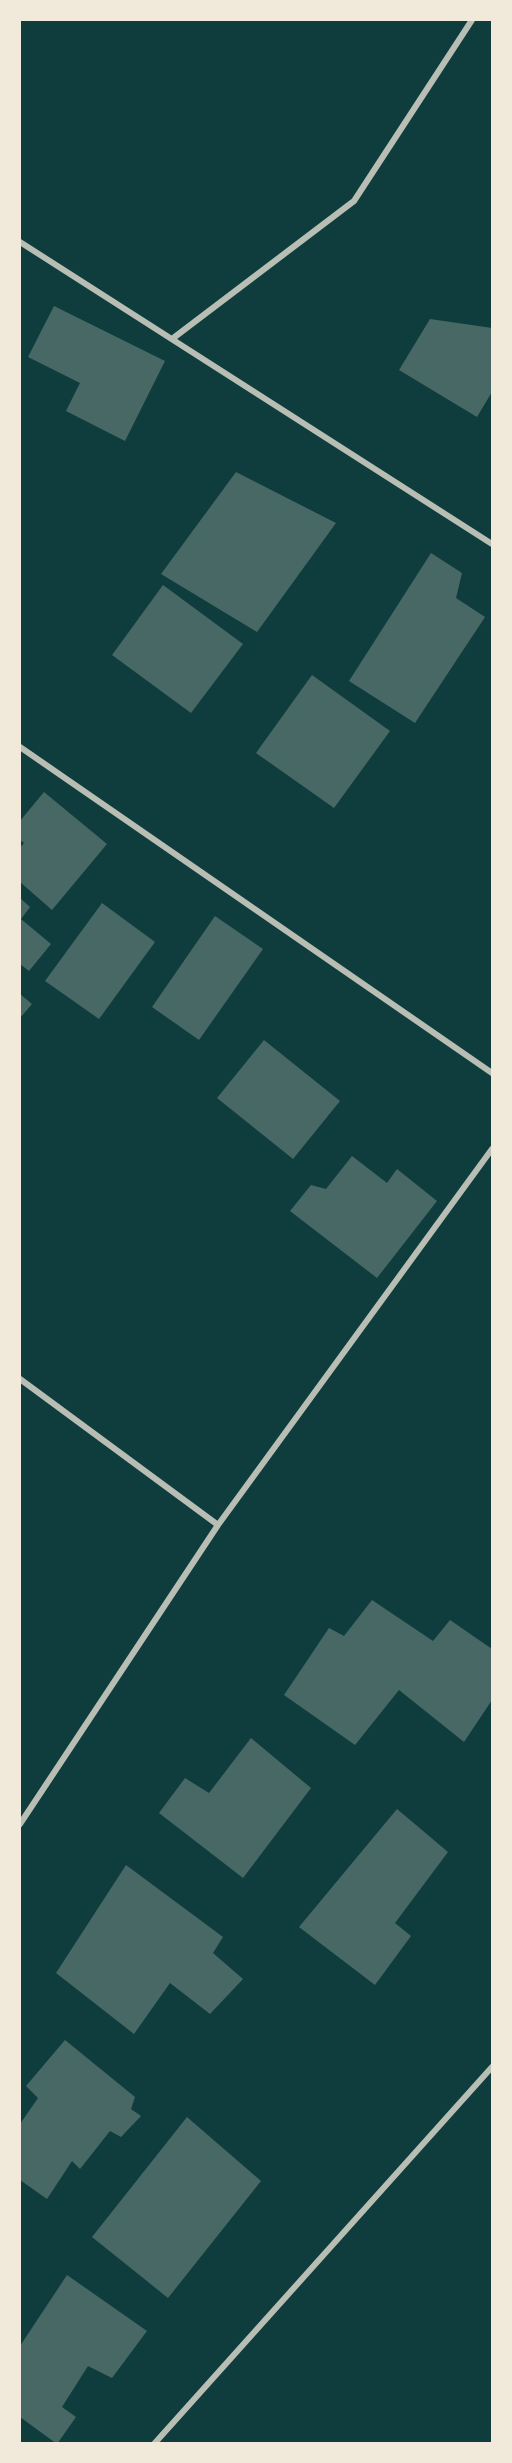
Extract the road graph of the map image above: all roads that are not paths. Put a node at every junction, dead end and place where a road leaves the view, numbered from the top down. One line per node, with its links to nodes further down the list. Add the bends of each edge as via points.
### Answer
1 (472, 20): 3 (street, via 354,201)
2 (20, 242): 3 (street)
3 (172, 339): 4 (street)
4 (492, 544)
5 (20, 747): 6 (street)
6 (492, 1073)
7 (492, 1149): 9 (street)
8 (20, 1379): 9 (street)
9 (218, 1525): 10 (street)
10 (20, 1824)
11 (492, 2067): 12 (street)
12 (154, 2444)

